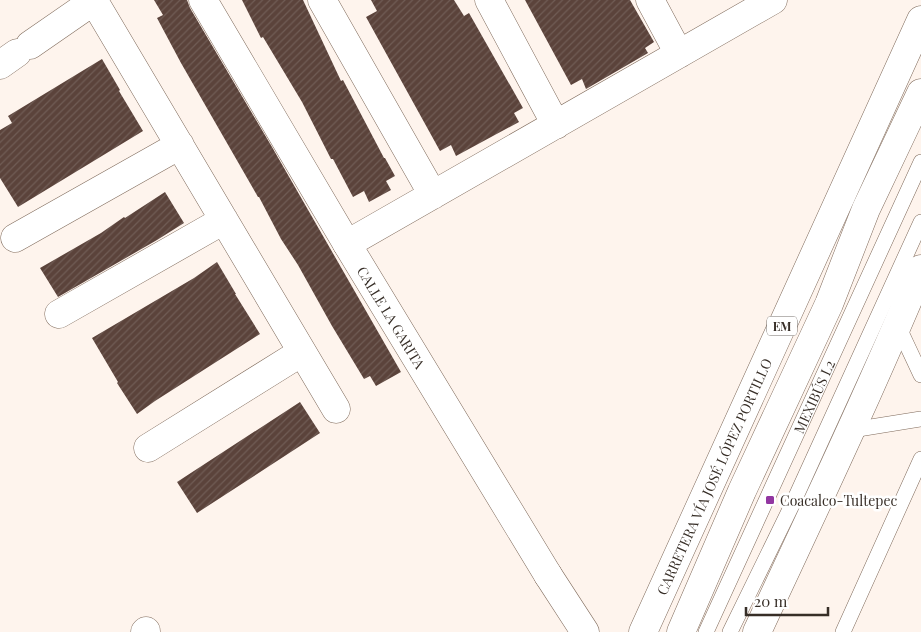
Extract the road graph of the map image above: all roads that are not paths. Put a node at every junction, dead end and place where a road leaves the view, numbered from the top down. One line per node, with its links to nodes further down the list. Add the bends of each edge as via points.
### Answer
1 (94, 0): 8 (street); 12 (street)
2 (203, 0): 18 (street, CALLE LA GARITA)
3 (322, 0): 14 (street)
4 (489, 0): 11 (street)
5 (650, 0): 9 (street)
6 (773, 0): 9 (street)
7 (921, 20): 30 (street, CARRETERA VÍA JOSÉ LÓPEZ PORTILLO / EM)
8 (15, 54)
9 (679, 54): 11 (street)
10 (921, 93): 31 (street, via 866,209 829,304)
11 (556, 125): 14 (street)
12 (180, 145): 15 (street); 17 (street)
13 (921, 162): 32 (lane, MEXIBÚS L2)
14 (433, 195): 18 (street)
15 (224, 220): 20 (street); 22 (street)
16 (921, 222): 33 (lane, MEXIBÚS L2, via 793,503)
17 (15, 238)
18 (347, 244): 29 (street, CALLE LA GARITA)
19 (921, 269): 21 (street)
20 (59, 314)
21 (898, 326): 23 (lane); 26 (street)
22 (302, 352): 24 (street); 27 (street)
23 (921, 375)
24 (336, 409)
25 (921, 419): 26 (lane)
26 (852, 430): 34 (street)
27 (148, 448)
28 (921, 459): 35 (lane)
29 (585, 632)
30 (642, 632)
31 (681, 632)
32 (706, 632)
33 (730, 632)
34 (757, 632)
35 (843, 632)

